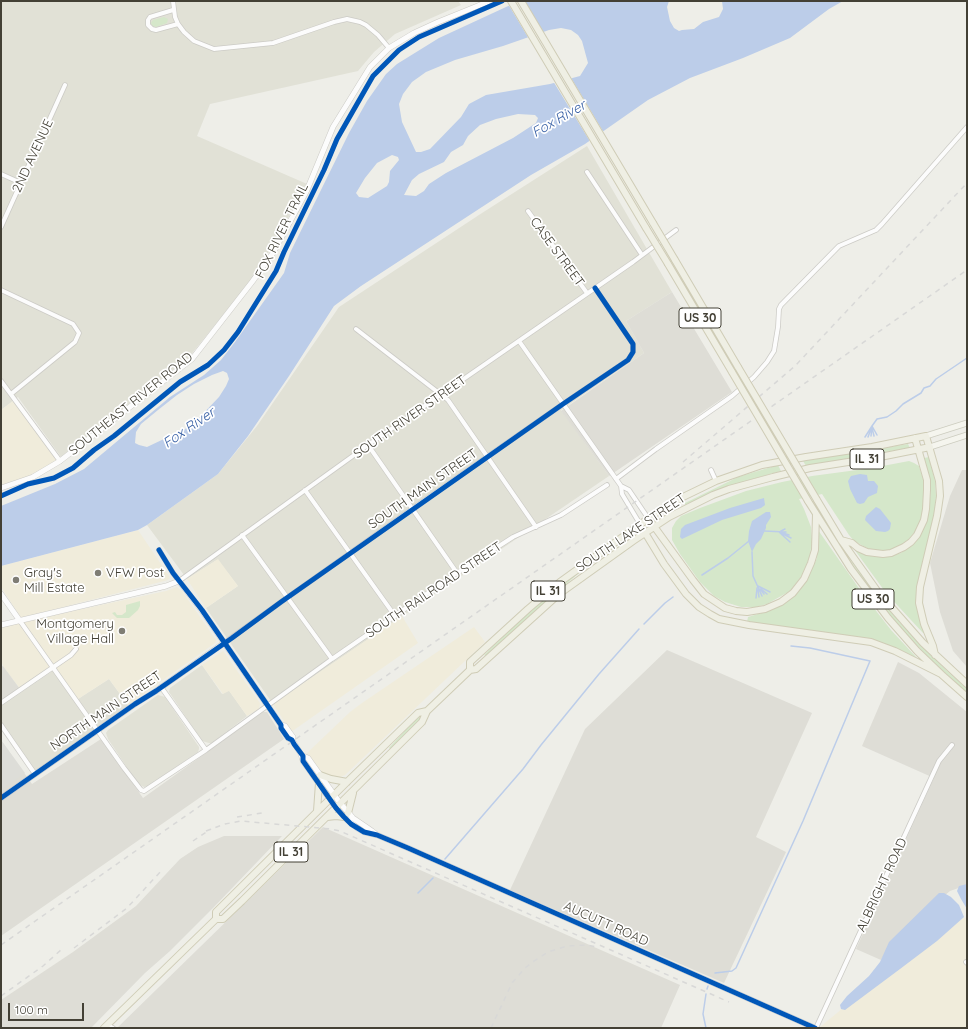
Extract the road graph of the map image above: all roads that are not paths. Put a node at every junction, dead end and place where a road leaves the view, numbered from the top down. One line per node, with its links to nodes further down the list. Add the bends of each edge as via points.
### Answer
1 (173, 1): 5 (street)
2 (490, 1): 7 (street, SOUTHEAST RIVER ROAD, via 414,33)
3 (511, 1): 44 (main road, US 30, bridge)
4 (521, 1): 51 (main road, US 30, bridge)
5 (173, 10): 6 (street); 6 (street, via 150,17 148,25 156,30)
6 (178, 24): 7 (street, via 194,41 207,47 223,49 273,43 347,19 366,25)
7 (389, 48): 35 (street, SOUTHEAST RIVER ROAD, via 367,70 333,127 307,190 273,253 192,359)
8 (65, 85): 12 (street, 2ND AVENUE)
9 (967, 127): 37 (street, via 876,230 839,246 781,305 774,351 754,378)
10 (587, 172): 16 (street)
11 (1, 174): 12 (street)
12 (21, 183): 14 (street, 2ND AVENUE)
13 (528, 211): 19 (street, CASE STREET)
14 (1, 227)
15 (676, 230): 16 (street, SOUTH RIVER STREET)
16 (642, 255): 17 (street, SOUTH RIVER STREET)
17 (594, 288): 19 (street, SOUTH RIVER STREET); 22 (street, CASE STREET, via 633,344)
18 (1, 290): 24 (street, via 73,324 78,333 75,342)
19 (587, 293): 21 (street, SOUTH RIVER STREET)
20 (356, 329): 25 (street)
21 (519, 341): 25 (street, SOUTH RIVER STREET); 26 (street)
22 (633, 352): 26 (street, SOUTH MAIN STREET, via 628,360)
23 (1, 381): 24 (street)
24 (11, 394): 35 (street)
25 (442, 394): 31 (street, SOUTH RIVER STREET); 34 (street)
26 (563, 404): 34 (street, SOUTH MAIN STREET); 37 (street)
27 (967, 423): 28 (main road, SOUTH LAKE STREET / IL 31)
28 (926, 436): 30 (main road, SOUTH LAKE STREET / IL 31); 32 (main road)
29 (967, 436): 32 (main road, SOUTH LAKE STREET / IL 31)
30 (915, 438): 33 (main road); 38 (main road, SOUTH LAKE STREET / IL 31, via 771,463)
31 (368, 445): 42 (street, SOUTH RIVER STREET); 43 (street)
32 (930, 446): 33 (main road, SOUTH LAKE STREET / IL 31); 63 (main road, via 939,481 940,500 920,587 919,603)
33 (918, 450): 48 (main road, SOUTH LAKE STREET / IL 31, via 810,468 729,489 699,501); 51 (main road, via 927,480 927,499 923,524 917,535 898,551 883,554 867,552)
34 (488, 456): 43 (street, SOUTH MAIN STREET); 47 (street)
35 (60, 461): 41 (street, SOUTHEAST RIVER ROAD, via 33,477)
36 (711, 470): 38 (street)
37 (616, 479): 40 (street)
38 (716, 481): 45 (main road, SOUTH LAKE STREET / IL 31)
39 (607, 485): 47 (street, SOUTH RAILROAD STREET, via 561,515)
40 (621, 486): 45 (street, via 629,490); 46 (street, via 622,494)
41 (1, 488)
42 (305, 490): 50 (street, SOUTH RIVER STREET); 53 (street)
43 (413, 509): 53 (street, SOUTH MAIN STREET); 54 (street)
44 (816, 514): 48 (main road, via 815,550 804,579 793,593 781,602 765,609 747,612 724,608 704,594); 67 (main road, US 30, via 869,595)
45 (648, 518): 46 (main road, SOUTH LAKE STREET / IL 31); 48 (main road)
46 (640, 524): 49 (main road); 66 (main road, SOUTH LAKE STREET / IL 31, via 542,596 470,662)
47 (536, 527): 54 (street, SOUTH RAILROAD STREET, via 513,537)
48 (654, 527): 49 (main road, SOUTH LAKE STREET / IL 31)
49 (645, 533): 66 (main road, SOUTH LAKE STREET / IL 31, via 559,594 476,669); 67 (main road, via 686,594 699,607 719,619 871,642)
50 (242, 535): 55 (street, SOUTH RIVER STREET); 57 (street)
51 (841, 540): 63 (main road, US 30, via 889,606)
52 (159, 550): 55 (street)
53 (350, 553): 57 (street, SOUTH MAIN STREET); 58 (street)
54 (458, 573): 58 (street, SOUTH RAILROAD STREET)
55 (179, 581): 59 (street); 61 (street)
56 (1, 594): 59 (street)
57 (287, 597): 61 (street, SOUTH MAIN STREET); 64 (street)
58 (395, 616): 64 (street, SOUTH RAILROAD STREET)
59 (20, 621): 60 (street); 65 (street)
60 (1, 625)
61 (224, 643): 69 (street, NORTH MAIN STREET); 72 (street)
62 (76, 649): 65 (street)
63 (935, 655): 68 (main road, US 30)
64 (332, 660): 72 (street, SOUTH RAILROAD STREET)
65 (54, 667): 71 (street); 75 (street)
66 (470, 670): 73 (main road, SOUTH LAKE STREET / IL 31)
67 (941, 674): 70 (main road, US 30)
68 (967, 684)
69 (161, 687): 75 (street, NORTH MAIN STREET); 77 (street)
70 (967, 697)
71 (1, 704)
72 (268, 705): 77 (street, SOUTH RAILROAD STREET); 78 (street, via 281,725 290,733)
73 (426, 711): 81 (main road, SOUTH LAKE STREET / IL 31, via 418,713); 83 (main road, SOUTH LAKE STREET / IL 31, via 422,722)
74 (1, 725): 79 (street)
75 (98, 730): 77 (street, SOUTH RAILROAD STREET, via 141,790 147,790); 79 (street, NORTH MAIN STREET)
76 (952, 745): 93 (street, ALBRIGHT ROAD, via 939,761)
77 (206, 750)
78 (303, 756): 80 (street, via 308,758); 82 (street, via 303,761)
79 (35, 774): 85 (street, NORTH MAIN STREET)
80 (320, 775): 81 (main road); 84 (street)
81 (347, 782): 84 (main road, SOUTH LAKE STREET / IL 31)
82 (319, 783): 84 (street); 87 (main road)
83 (354, 790): 86 (main road, SOUTH LAKE STREET / IL 31); 88 (main road)
84 (332, 796): 86 (street, AUCUTT ROAD); 87 (main road, SOUTH LAKE STREET / IL 31)
85 (1, 798)
86 (338, 805): 88 (street, AUCUTT ROAD); 89 (main road, SOUTH LAKE STREET / IL 31)
87 (317, 811): 90 (main road, SOUTH LAKE STREET / IL 31, via 216,912)
88 (346, 815): 89 (main road); 93 (street, AUCUTT ROAD, via 387,840)
89 (327, 817): 90 (main road, SOUTH LAKE STREET / IL 31, via 222,920)
90 (216, 919): 91 (main road, SOUTH LAKE STREET / IL 31)
91 (106, 1027): 92 (street)
92 (113, 1028)
93 (816, 1028)

